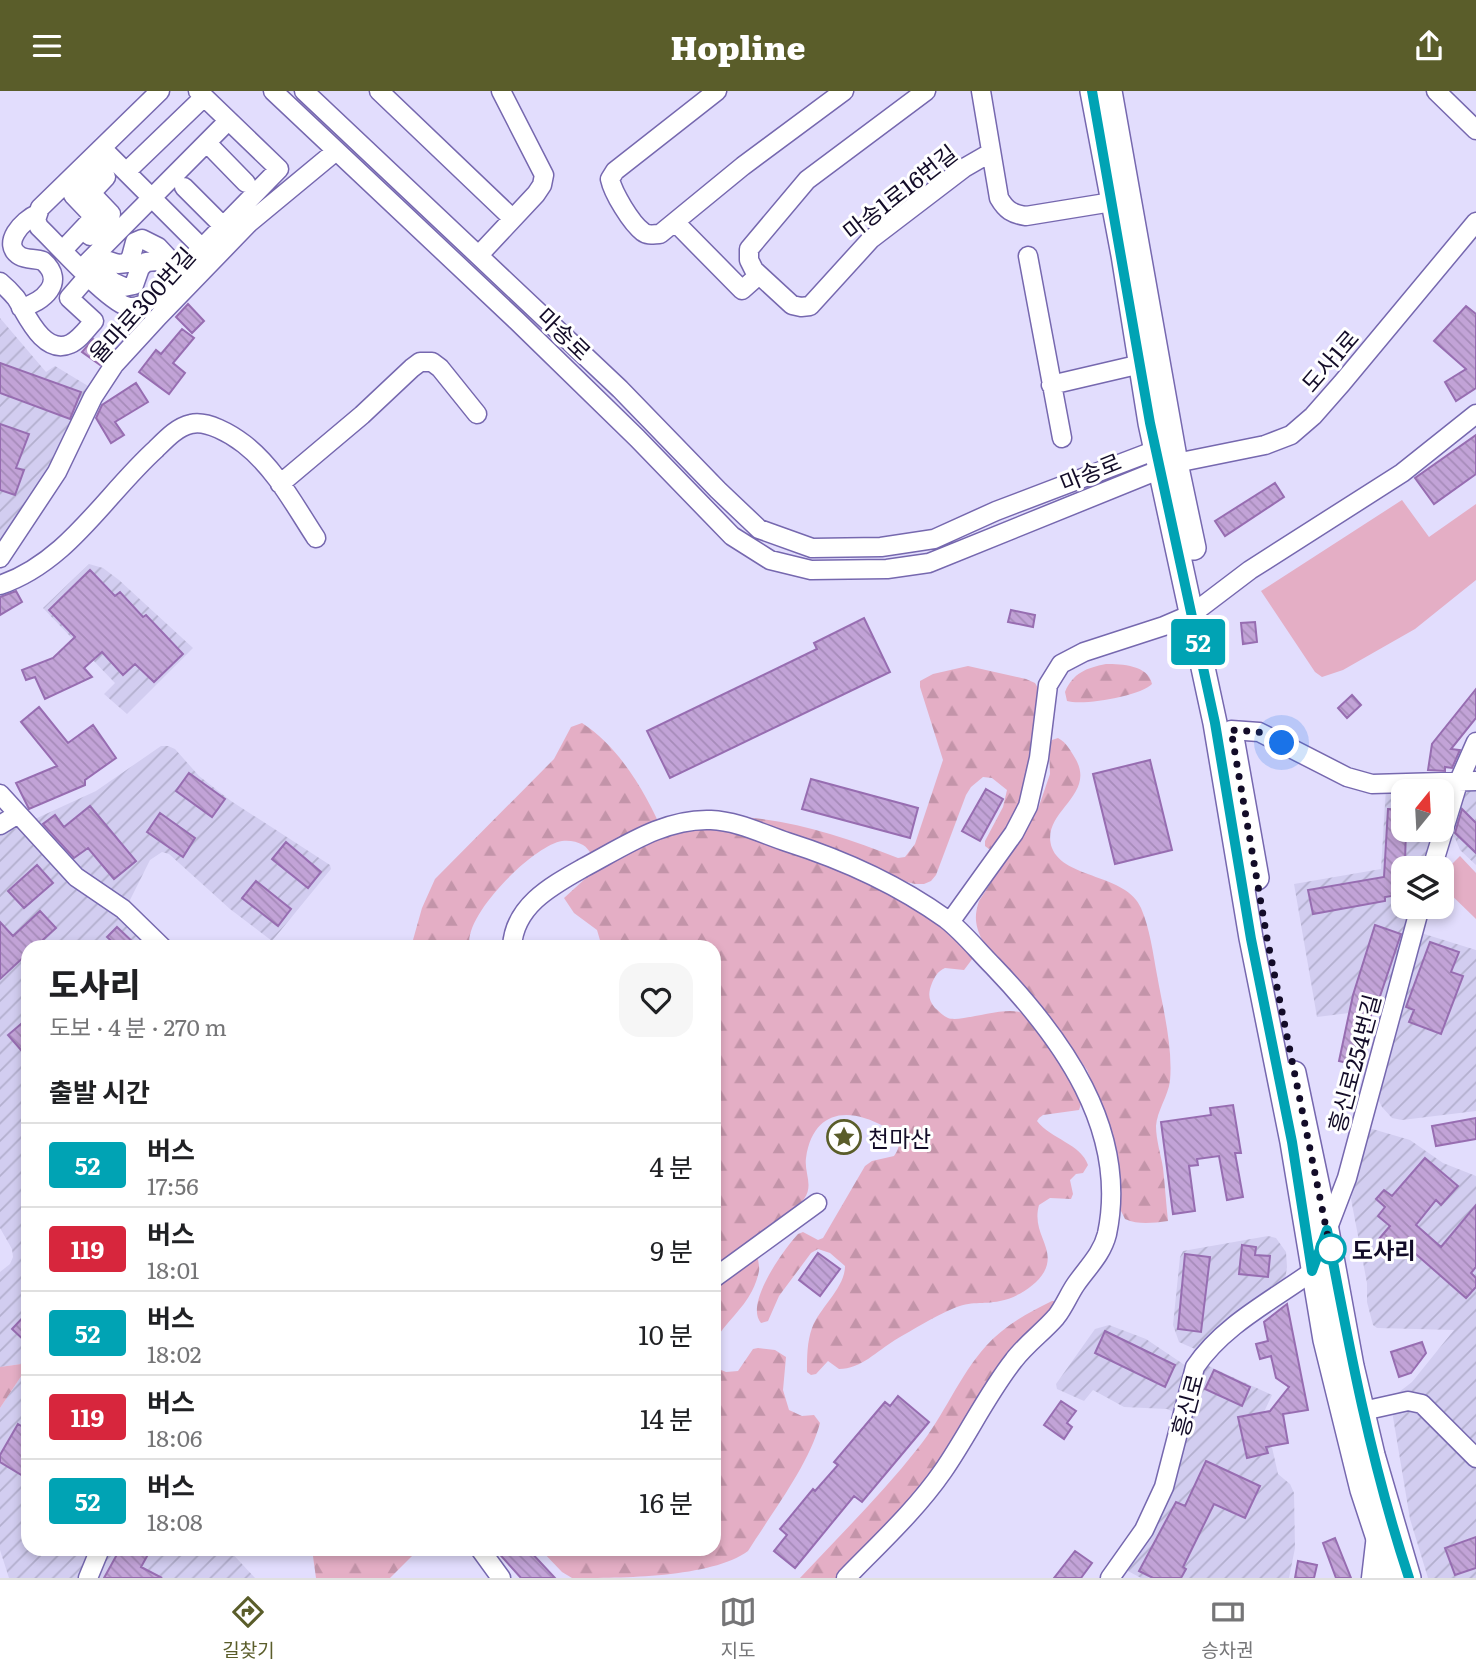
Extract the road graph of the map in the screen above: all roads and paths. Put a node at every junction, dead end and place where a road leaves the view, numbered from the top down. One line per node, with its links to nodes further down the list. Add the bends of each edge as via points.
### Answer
1 (160, 91): 19 (street)
2 (273, 91): 17 (street, 마송로)
3 (304, 91): 36 (street, 마송로)
4 (379, 91): 31 (street)
5 (501, 91): 31 (street, via 544,175 536,194)
6 (717, 91): 32 (street, via 610,179 622,205 643,232 660,234)
7 (844, 91): 32 (street)
8 (926, 91): 40 (street, via 807,180 749,249 748,260)
9 (981, 91): 18 (street, 마송1로16번길)
10 (1092, 91): 28 (main road)
11 (1110, 91): 48 (main road)
12 (1436, 91): 15 (street)
13 (201, 94): 14 (street); 19 (street)
14 (228, 121): 16 (street); 22 (street)
15 (1476, 130)
16 (207, 143): 21 (street); 23 (street)
17 (336, 151): 24 (street, 율마로300번길); 48 (street, 마송로, via 517,321 732,536 770,560 811,570 887,569 929,563)
18 (990, 153): 28 (street, 마송1로16번길, via 999,198 1014,214); 40 (street, 마송1로16번길, via 871,239 810,306 792,305)
19 (114, 161): 26 (street); 30 (street); 38 (street, via 73,195 94,217)
20 (210, 163): 27 (street)
21 (182, 168): 26 (street); 29 (street)
22 (279, 169): 24 (street); 27 (street)
23 (246, 183)
24 (294, 185): 51 (street, 율마로300번길, via 249,223 114,365 57,472)
25 (184, 187): 34 (street)
26 (152, 198): 35 (street); 38 (street)
27 (248, 202): 34 (street)
28 (1112, 202): 43 (main road)
29 (221, 207)
30 (37, 214): 38 (street, via 39,227); 42 (street, via 18,225 11,246 21,257 47,265 52,281 42,299)
31 (512, 218): 36 (street)
32 (675, 222): 40 (street, via 741,290)
33 (1476, 222): 48 (street, 도사1로, via 1301,428 1265,446)
34 (223, 226): 35 (street)
35 (202, 248): 39 (street)
36 (479, 255): 48 (street, 마송로, via 759,529 812,548 881,547 934,539 996,511)
37 (1028, 256): 44 (street)
38 (81, 261): 39 (street, via 124,287 134,285 146,262 156,261); 39 (street, via 118,303 134,307 154,297); 42 (street, via 69,298 94,321 69,345 45,339)
39 (180, 271)
40 (759, 275)
41 (0, 282): 42 (street)
42 (21, 308)
43 (1141, 364): 44 (street); 48 (main road)
44 (1051, 384): 47 (street)
45 (477, 414): 49 (street, via 440,368 420,362)
46 (1476, 414): 53 (street, via 1402,473 1292,542)
47 (1062, 438)
48 (1164, 461): 53 (main road)
49 (280, 484): 50 (street); 52 (street, via 245,445 203,423 193,423 144,460 53,556 26,575)
50 (316, 538)
51 (0, 558)
52 (0, 585)
53 (1199, 609): 54 (main road); 62 (street, via 1061,664 1048,685 1028,806); 67 (main road, via 1251,939 1292,1142)
54 (1231, 730): 56 (street, via 1259,732 1338,773 1372,784); 66 (main road, via 1267,938)
55 (1476, 743): 56 (street)
56 (1467, 782): 60 (street)
57 (0, 794): 58 (street)
58 (18, 814): 59 (street); 63 (street, via 76,877 123,909)
59 (0, 825)
60 (1437, 856)
61 (1417, 919): 66 (street, 흥신로254번길, via 1347,1178)
62 (950, 922): 64 (street, via 876,876 824,853 714,820 684,821 645,835 535,898 518,920); 76 (street, via 1043,1022 1080,1078 1106,1149 1111,1183 1106,1237 1099,1255 1059,1313 1016,1357 989,1396 942,1474)
63 (155, 940)
64 (514, 940)
65 (817, 1203): 68 (street)
66 (1327, 1230): 67 (street); 69 (main road)
67 (1312, 1271): 71 (main road, via 1349,1440); 77 (street, 흥신로, via 1221,1336 1195,1367 1164,1487 1144,1530)
68 (721, 1273)
69 (1363, 1411): 70 (street, via 1408,1401 1422,1404); 80 (main road)
70 (1476, 1458)
71 (1376, 1535): 78 (street); 79 (main road)
72 (97, 1556): 75 (street)
73 (483, 1556): 74 (street)
74 (490, 1574)
75 (88, 1578)
76 (846, 1578)
77 (1110, 1578)
78 (1371, 1578)
79 (1391, 1578)
80 (1409, 1578)

